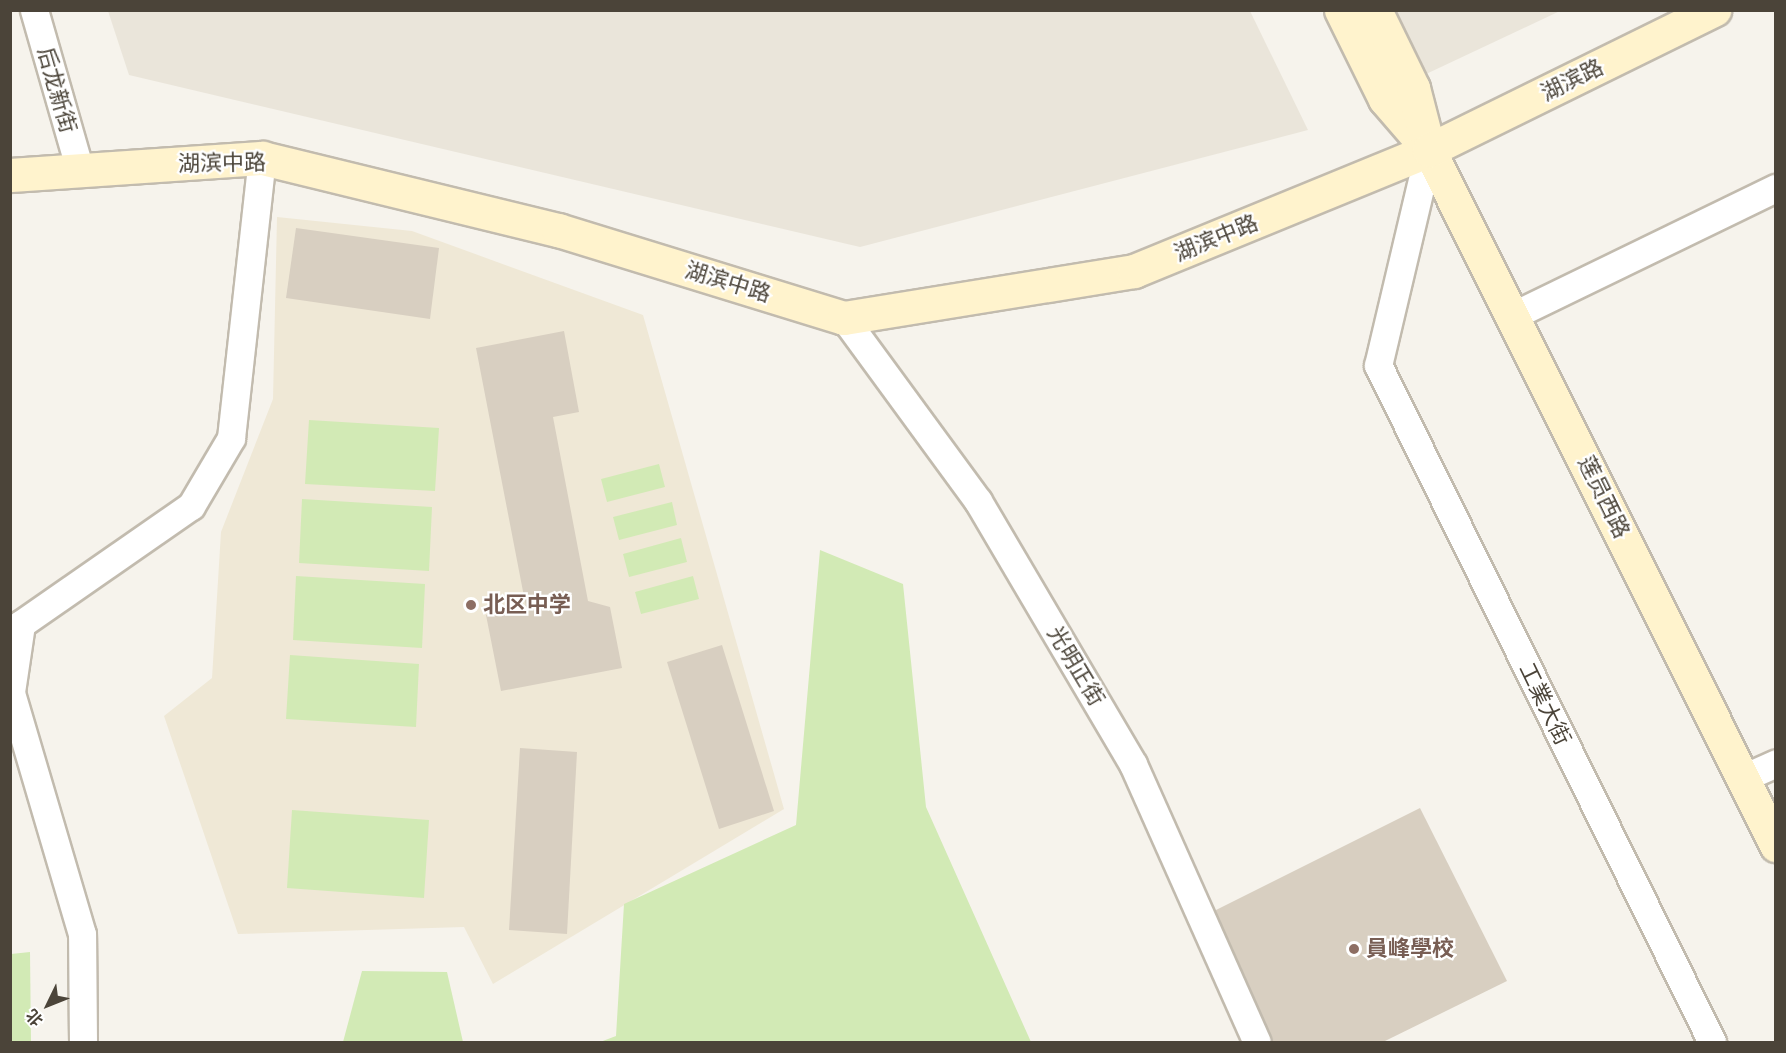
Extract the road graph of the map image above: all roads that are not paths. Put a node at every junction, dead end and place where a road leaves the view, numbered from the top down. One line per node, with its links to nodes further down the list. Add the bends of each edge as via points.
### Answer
1 (34, 10): 7 (street, 后龙新街)
2 (1341, 10): 5 (main road, via 1385,99)
3 (1376, 10): 5 (main road, via 1413,88)
4 (1714, 10): 5 (main road, 湖滨路)
5 (1429, 150): 10 (main road, 莲员西路); 11 (main road, 湖滨中路, via 1134,271); 17 (street, 工業大街, via 1378,365)
6 (262, 158): 7 (main road, 湖滨中路); 11 (main road, 湖滨中路, via 558,230); 15 (street, via 231,438 191,506 21,624 11,693 82,934)
7 (80, 170): 8 (main road, 湖滨中路)
8 (10, 175)
9 (1776, 188): 10 (street)
10 (1514, 315): 13 (main road, 莲员西路)
11 (844, 318): 16 (street, 光明正街, via 978,501 1133,764)
12 (1776, 763): 13 (street)
13 (1743, 778): 14 (main road, 莲员西路)
14 (1776, 845)
15 (83, 1042)
16 (1257, 1042)
17 (1712, 1042)

